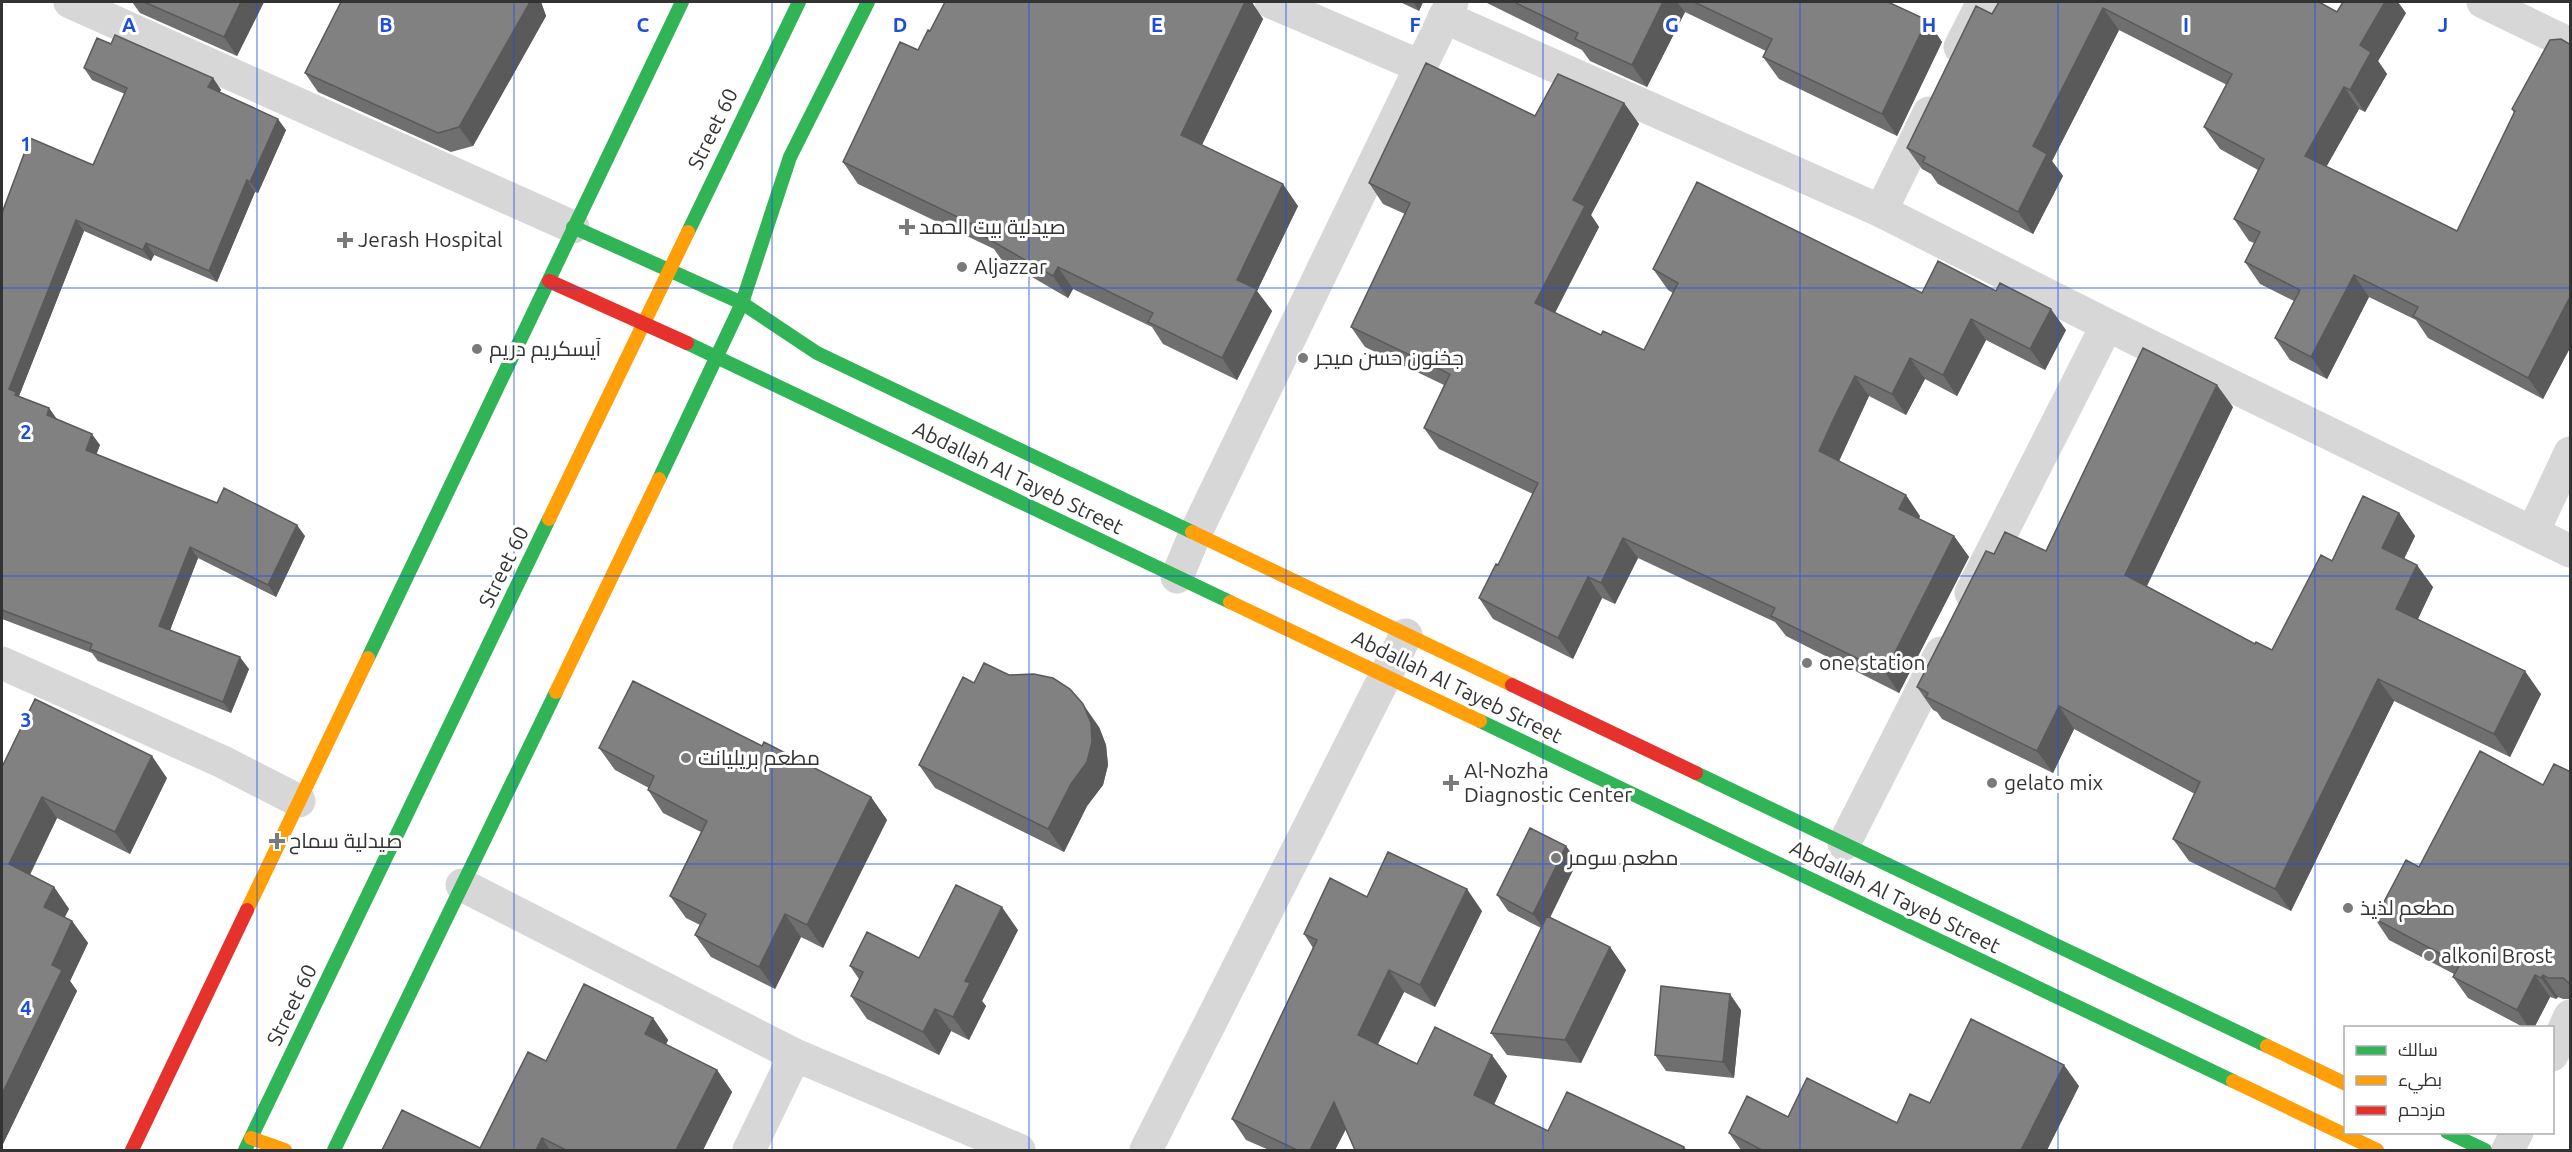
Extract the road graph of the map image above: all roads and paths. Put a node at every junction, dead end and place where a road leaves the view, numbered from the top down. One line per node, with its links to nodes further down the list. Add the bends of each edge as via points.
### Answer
1 (70, 2): 12 (street)
2 (682, 2): 12 (main road)
3 (799, 2): 13 (main road, Street 60)
4 (868, 2): 15 (main road, via 790,157)
5 (1271, 2): 10 (street)
6 (1983, 2): 11 (street)
7 (2483, 2): 9 (street)
8 (1448, 9): 10 (street); 11 (street)
9 (2571, 44)
10 (1422, 67): 21 (street)
11 (1881, 211): 17 (street)
12 (573, 227): 13 (main road, Abdallah Al Tayeb Street); 14 (main road)
13 (668, 270): 15 (main road, Abdallah Al Tayeb Street); 16 (main road, Street 60)
14 (549, 281): 16 (main road, Abdallah Al Tayeb Street); 27 (main road)
15 (742, 303): 18 (main road); 21 (main road, Abdallah Al Tayeb Street, via 817,353)
16 (644, 324): 18 (main road, Abdallah Al Tayeb Street); 36 (main road, Street 60)
17 (2107, 325): 20 (street); 28 (street)
18 (718, 357): 23 (main road, Abdallah Al Tayeb Street); 29 (main road)
19 (2571, 453): 20 (street)
20 (2533, 532): 22 (street)
21 (1195, 534): 23 (street); 24 (main road, Abdallah Al Tayeb Street)
22 (2571, 550)
23 (1177, 577): 26 (main road, Abdallah Al Tayeb Street)
24 (1406, 635): 26 (street); 28 (main road, Abdallah Al Tayeb Street)
25 (2, 663): 27 (street, via 223,762)
26 (1386, 677): 37 (main road, Abdallah Al Tayeb Street); 43 (street)
27 (299, 801): 38 (main road)
28 (1844, 844): 33 (main road, Abdallah Al Tayeb Street)
29 (462, 885): 32 (street); 40 (main road)
30 (2571, 1016): 31 (street)
31 (2554, 1053)
32 (795, 1054): 41 (street); 42 (street)
33 (2344, 1083)
34 (2451, 1134): 44 (main road)
35 (2516, 1134): 45 (street)
36 (248, 1144): 39 (main road)
37 (2362, 1147)
38 (132, 1150)
39 (285, 1150)
40 (334, 1150)
41 (748, 1150)
42 (1019, 1150)
43 (1146, 1150)
44 (2484, 1150)
45 (2508, 1150)

